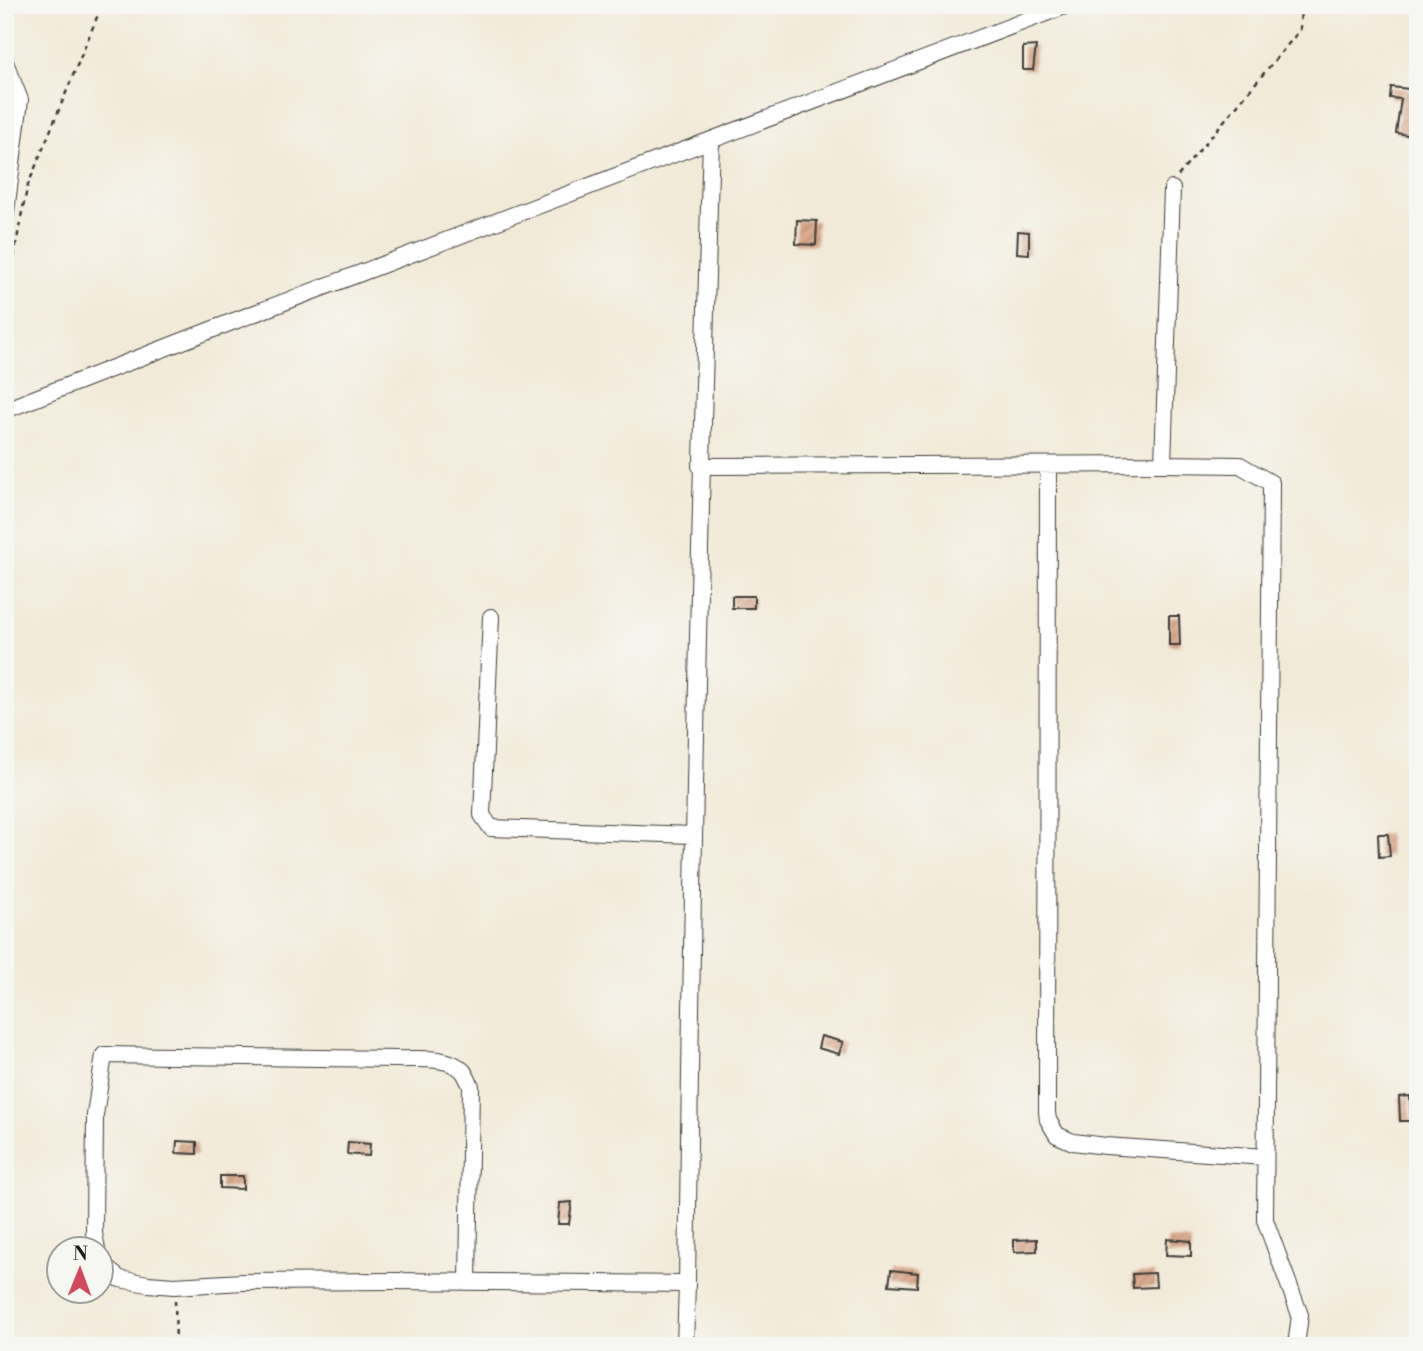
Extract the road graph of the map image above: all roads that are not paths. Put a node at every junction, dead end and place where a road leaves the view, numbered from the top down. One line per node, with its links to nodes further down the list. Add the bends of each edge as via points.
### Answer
1 (1067, 5): 3 (street)
2 (5, 62): 5 (street, via 20,100)
3 (711, 140): 6 (street); 8 (street)
4 (1172, 189): 7 (street)
5 (5, 219)
6 (5, 410)
7 (1163, 464): 9 (street); 12 (street, via 1240,465 1271,483)
8 (700, 466): 9 (street); 11 (street)
9 (1048, 466): 12 (street, via 1048,1120 1057,1135 1073,1142)
10 (491, 617): 11 (street, via 482,815 491,828)
11 (693, 835): 16 (street)
12 (1265, 1157): 18 (street, via 1265,1220 1300,1315)
13 (95, 1236): 15 (street, via 95,1115 104,1055 442,1061 464,1072 471,1086)
14 (116, 1276): 15 (street, via 174,1286)
15 (468, 1282): 16 (street)
16 (687, 1284): 17 (street)
17 (685, 1346)
18 (1296, 1346)

